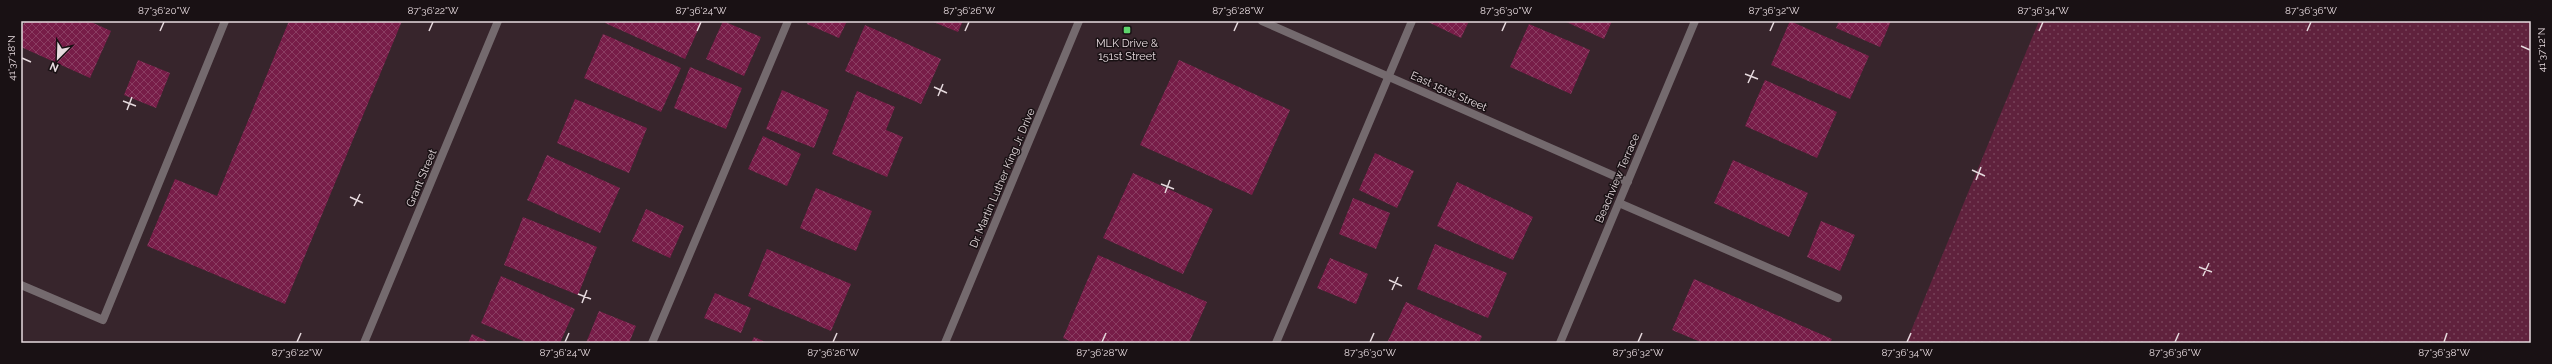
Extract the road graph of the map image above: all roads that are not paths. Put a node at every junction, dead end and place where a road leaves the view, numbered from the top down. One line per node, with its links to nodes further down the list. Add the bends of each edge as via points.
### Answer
1 (225, 21): 11 (street, via 103,320)
2 (498, 21): 13 (street, Grant Street)
3 (788, 21): 14 (street)
4 (1079, 21): 15 (street, Dr. Martin Luther King Jr. Drive)
5 (1262, 21): 8 (street, East 151st Street)
6 (1412, 21): 8 (street)
7 (1695, 21): 9 (street, Beachview Terrace)
8 (1389, 76): 9 (street, East 151st Street); 16 (street)
9 (1628, 182): 10 (street, Beachview Terrace)
10 (1619, 203): 12 (street); 17 (street, Beachview Terrace)
11 (21, 285)
12 (1838, 298)
13 (364, 343)
14 (652, 343)
15 (945, 343)
16 (1276, 343)
17 (1560, 343)

